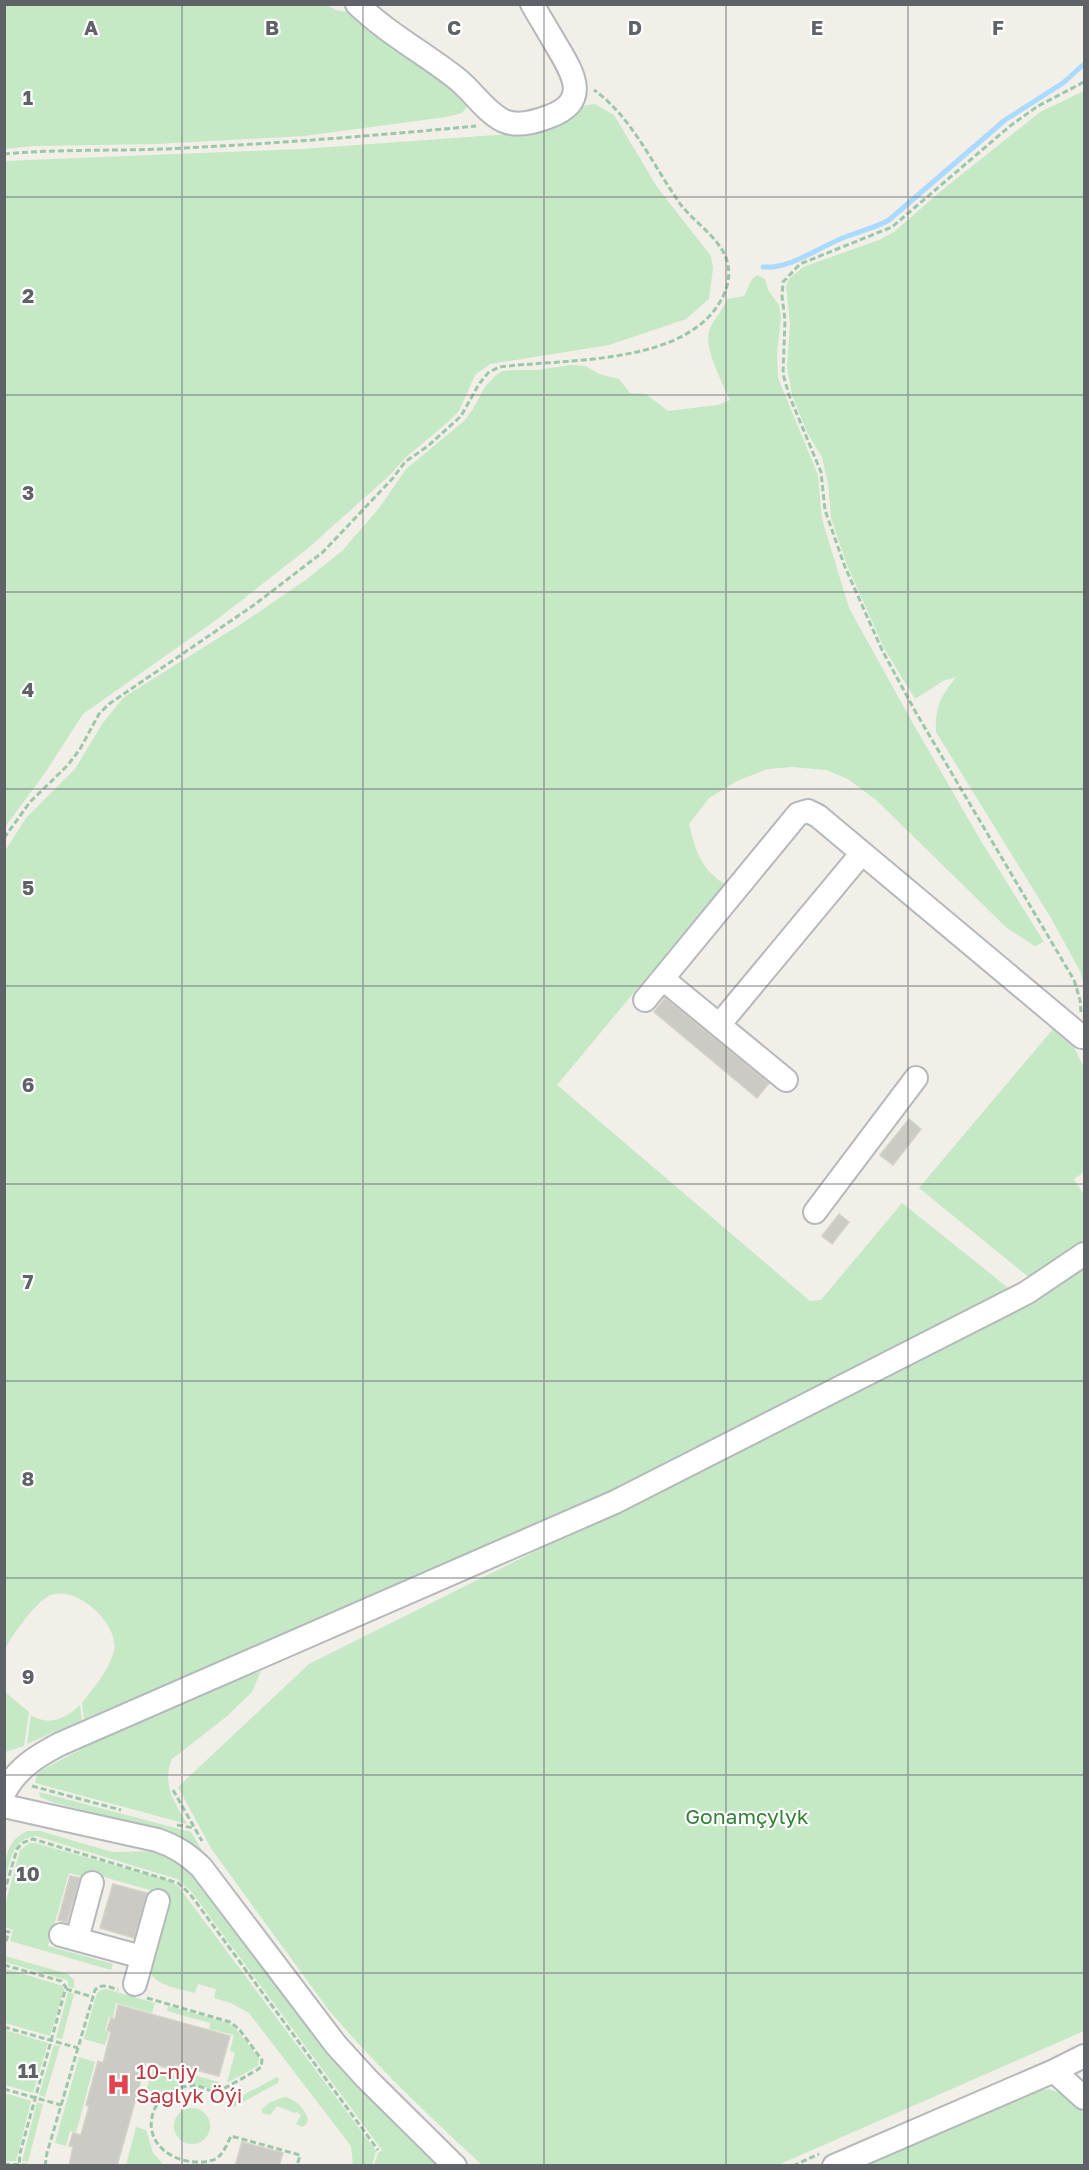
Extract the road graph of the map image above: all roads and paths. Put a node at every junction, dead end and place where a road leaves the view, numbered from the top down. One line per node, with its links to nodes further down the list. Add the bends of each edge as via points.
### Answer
1 (357, 4): 5 (street, via 459,80 491,112)
2 (532, 4): 3 (street)
3 (573, 75): 5 (street, via 573,96 562,111 537,121); 7 (path, via 607,99 628,122 683,207 720,246 728,265 727,283 723,298 708,319 672,341 622,356 526,364 488,373 461,416 405,462 322,552 254,605 109,704 68,765 30,802)
4 (1084, 82): 12 (path, via 1010,126 892,227 800,264 783,282 782,296 783,374 821,472 825,510 845,567 882,650 915,711 1074,980 1080,1000)
5 (507, 122): 6 (path, via 302,142)
6 (4, 154)
7 (4, 838)
8 (862, 853): 9 (street, via 815,814 801,812); 11 (street); 12 (street)
9 (663, 979): 10 (street); 11 (street)
10 (645, 1000)
11 (719, 1025): 14 (street)
12 (1082, 1037)
13 (916, 1078): 15 (street)
14 (786, 1080)
15 (815, 1212)
16 (1084, 1254): 18 (street, via 1026,1293 615,1502 60,1744 22,1768)
17 (37, 1787): 20 (path)
18 (4, 1793)
19 (4, 1806): 47 (street, via 157,1840 187,1854 201,1867 336,2045)
20 (126, 1812)
21 (176, 1825): 22 (path)
22 (195, 1828)
23 (92, 1883): 28 (street, via 69,1937)
24 (4, 1893): 42 (path, via 17,1849 33,1839 178,1883 190,1894)
25 (158, 1901): 28 (street)
26 (4, 1931): 27 (path, via 9,1932)
27 (4, 1947)
28 (142, 1957): 31 (street)
29 (4, 1965): 30 (path, via 61,1981)
30 (66, 1989): 32 (path); 34 (path)
31 (134, 1991): 32 (path, via 101,1986); 46 (path, via 230,2022 262,2060 257,2070 217,2091 191,2086 164,2096 156,2105 151,2123 155,2141 165,2155 183,2164 205,2164 218,2158 231,2136 300,2155)
32 (93, 1997): 35 (path)
33 (4, 2027): 34 (path)
34 (52, 2040): 35 (path); 39 (path)
35 (78, 2048): 41 (path)
36 (1084, 2056): 37 (street)
37 (1054, 2071): 40 (street); 48 (street)
38 (4, 2089): 39 (path)
39 (35, 2098): 41 (path); 44 (path)
40 (1084, 2098)
41 (61, 2105): 45 (path)
42 (378, 2150)
43 (4, 2164): 44 (path)
44 (19, 2165): 45 (path)
45 (44, 2166)
46 (297, 2166)
47 (455, 2166)
48 (834, 2166)

